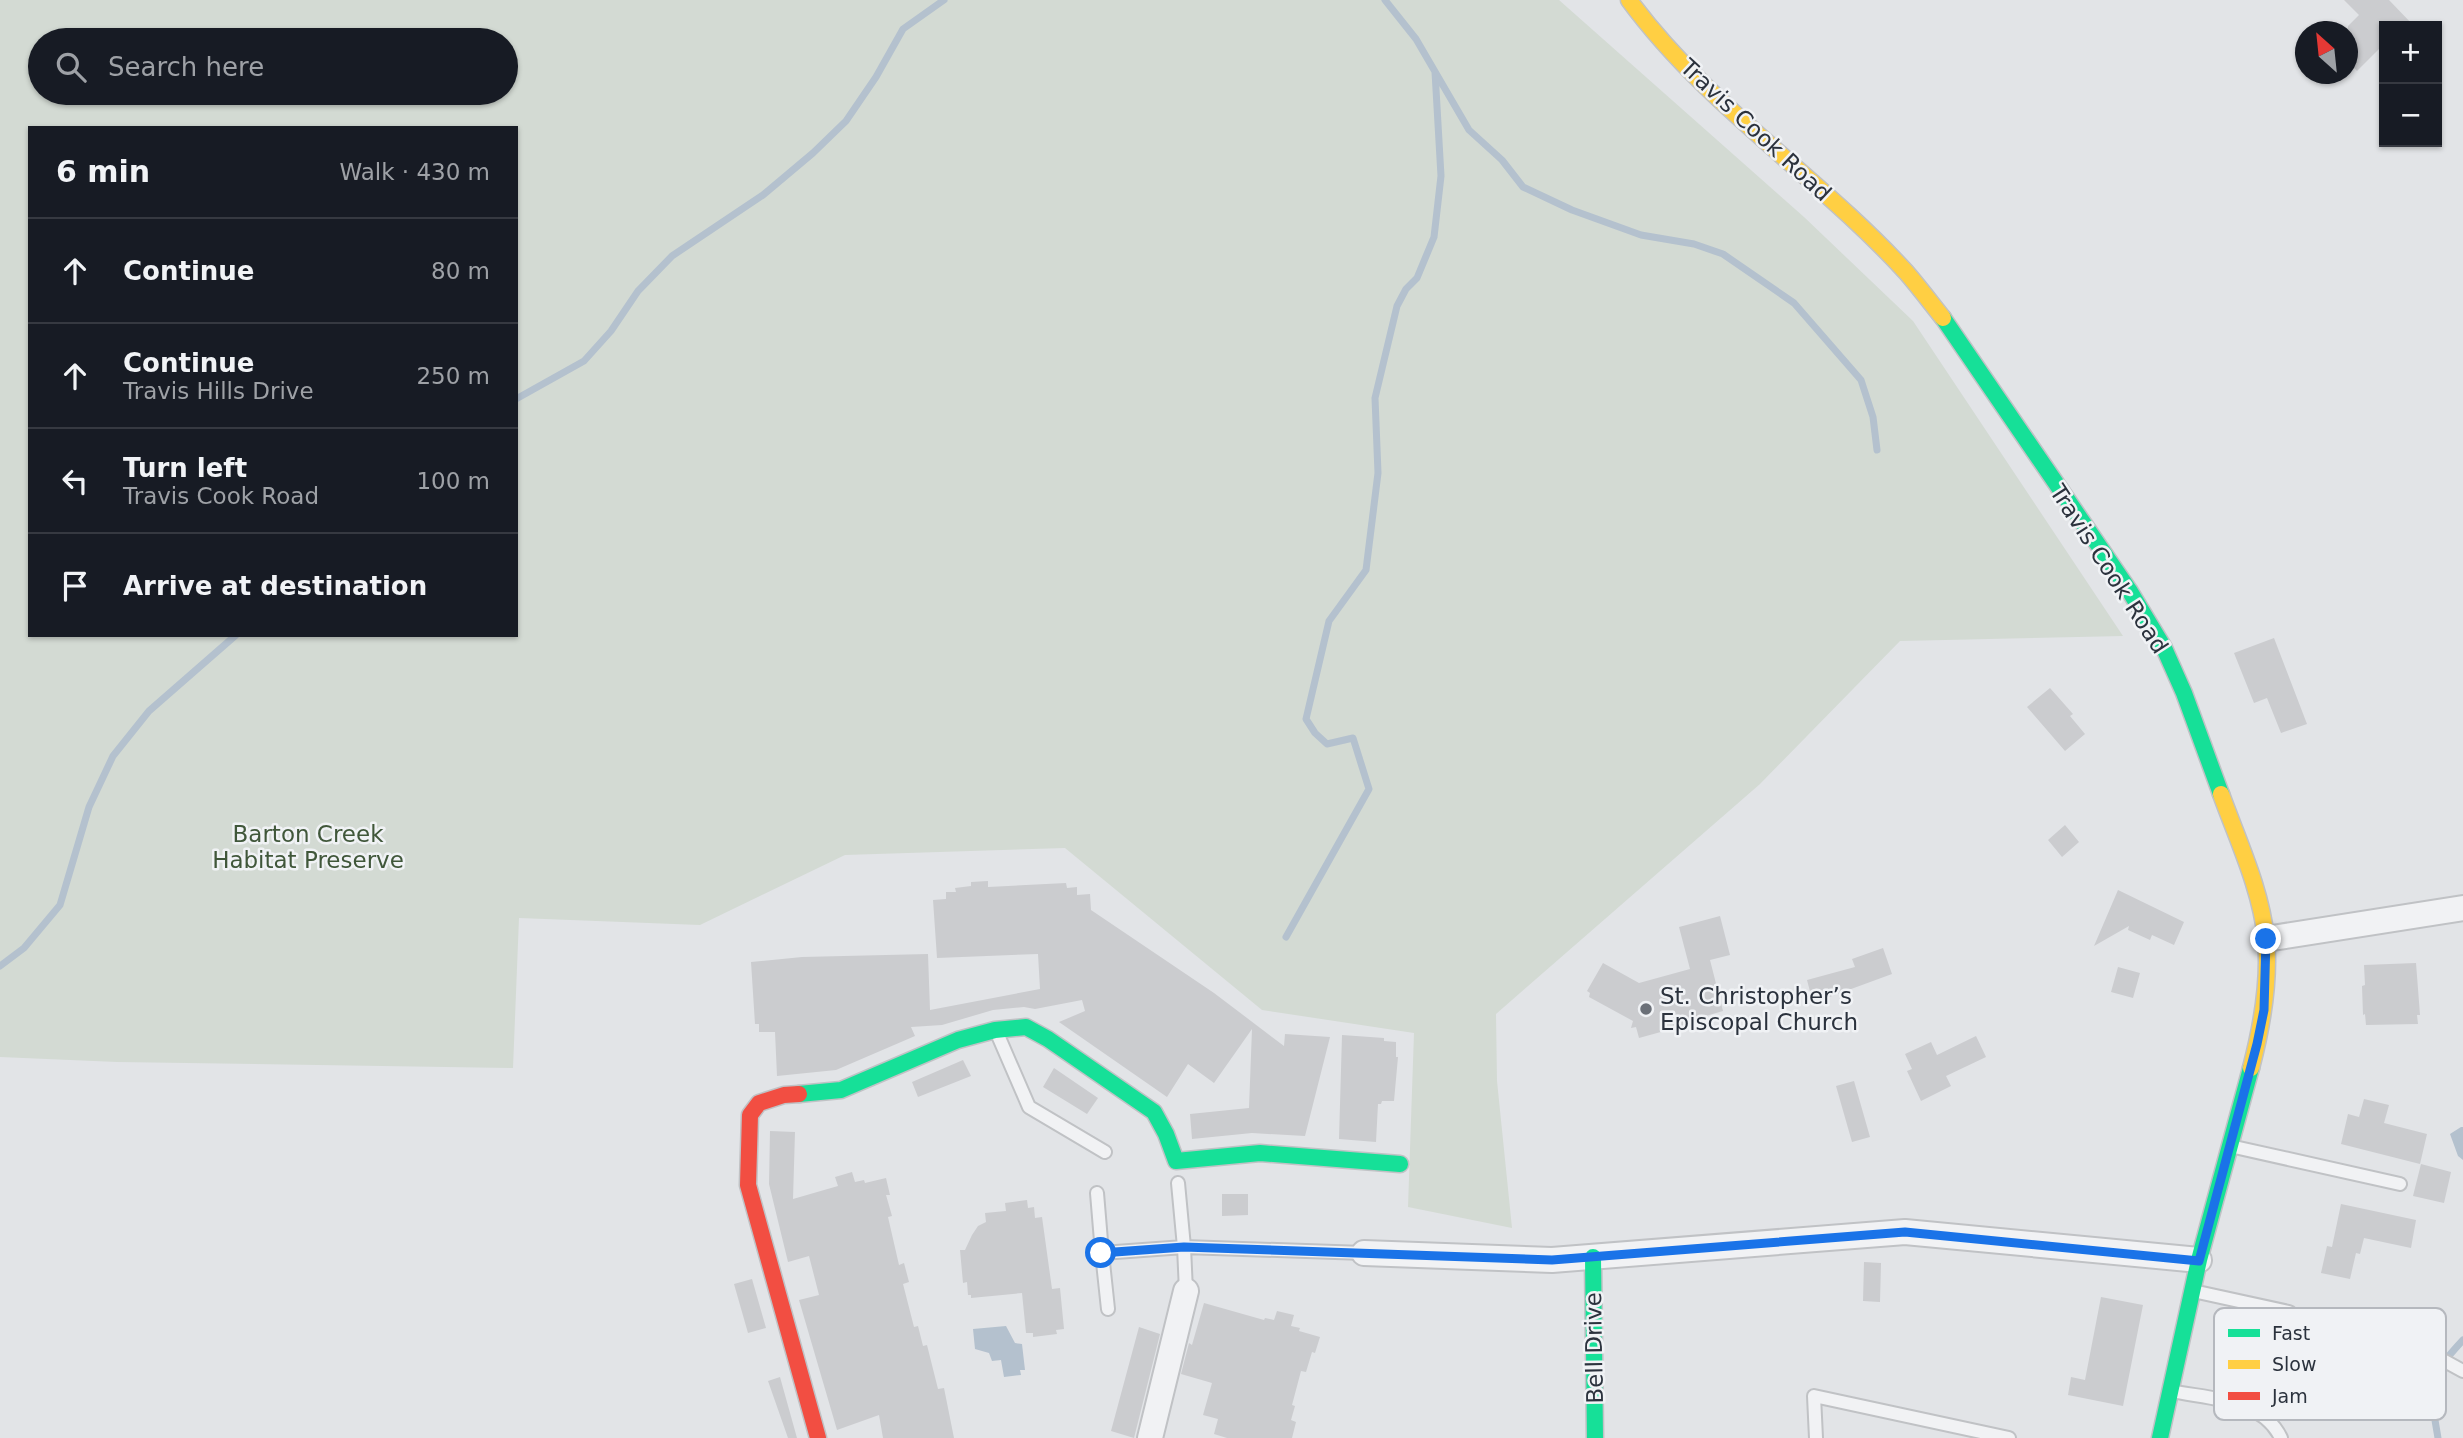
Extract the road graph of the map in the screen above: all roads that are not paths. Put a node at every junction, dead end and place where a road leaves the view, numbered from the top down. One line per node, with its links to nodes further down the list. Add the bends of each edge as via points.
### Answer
1 (1629, 0): 3 (street, Travis Cook Road, via 1690,72 1907,272 2129,590 2184,692 2256,890)
2 (2463, 908): 3 (street)
3 (2266, 939): 5 (street, Travis Cook Road, via 2264,1010)
4 (995, 1030): 6 (lane, via 1029,1107); 8 (street, via 1026,1027 1154,1112); 23 (street, via 958,1040 841,1090 784,1095 759,1103 750,1115 748,1185)
5 (2230, 1146): 9 (lane); 15 (street, Travis Cook Road)
6 (1105, 1152)
7 (1400, 1164): 8 (street, via 1260,1153)
8 (1177, 1172): 11 (lane)
9 (2400, 1184)
10 (1097, 1193): 12 (lane)
11 (1184, 1247): 12 (lane); 13 (lane); 17 (lane)
12 (1101, 1253): 19 (lane)
13 (1364, 1253): 14 (street, via 1552,1260)
14 (1593, 1257): 15 (street, via 1905,1232); 25 (street, Bell Drive)
15 (2199, 1261): 16 (street, Travis Cook Road)
16 (2192, 1290): 18 (lane); 20 (street, Travis Cook Road)
17 (1186, 1291): 24 (street)
18 (2275, 1308)
19 (1108, 1309)
20 (2169, 1391): 21 (lane); 28 (street, Travis Cook Road)
21 (2214, 1400)
22 (2269, 1420): 29 (lane)
23 (818, 1438)
24 (1150, 1438)
25 (1595, 1438)
26 (1816, 1438): 27 (lane, via 1814,1396)
27 (2009, 1438)
28 (2160, 1438)
29 (2281, 1438)

